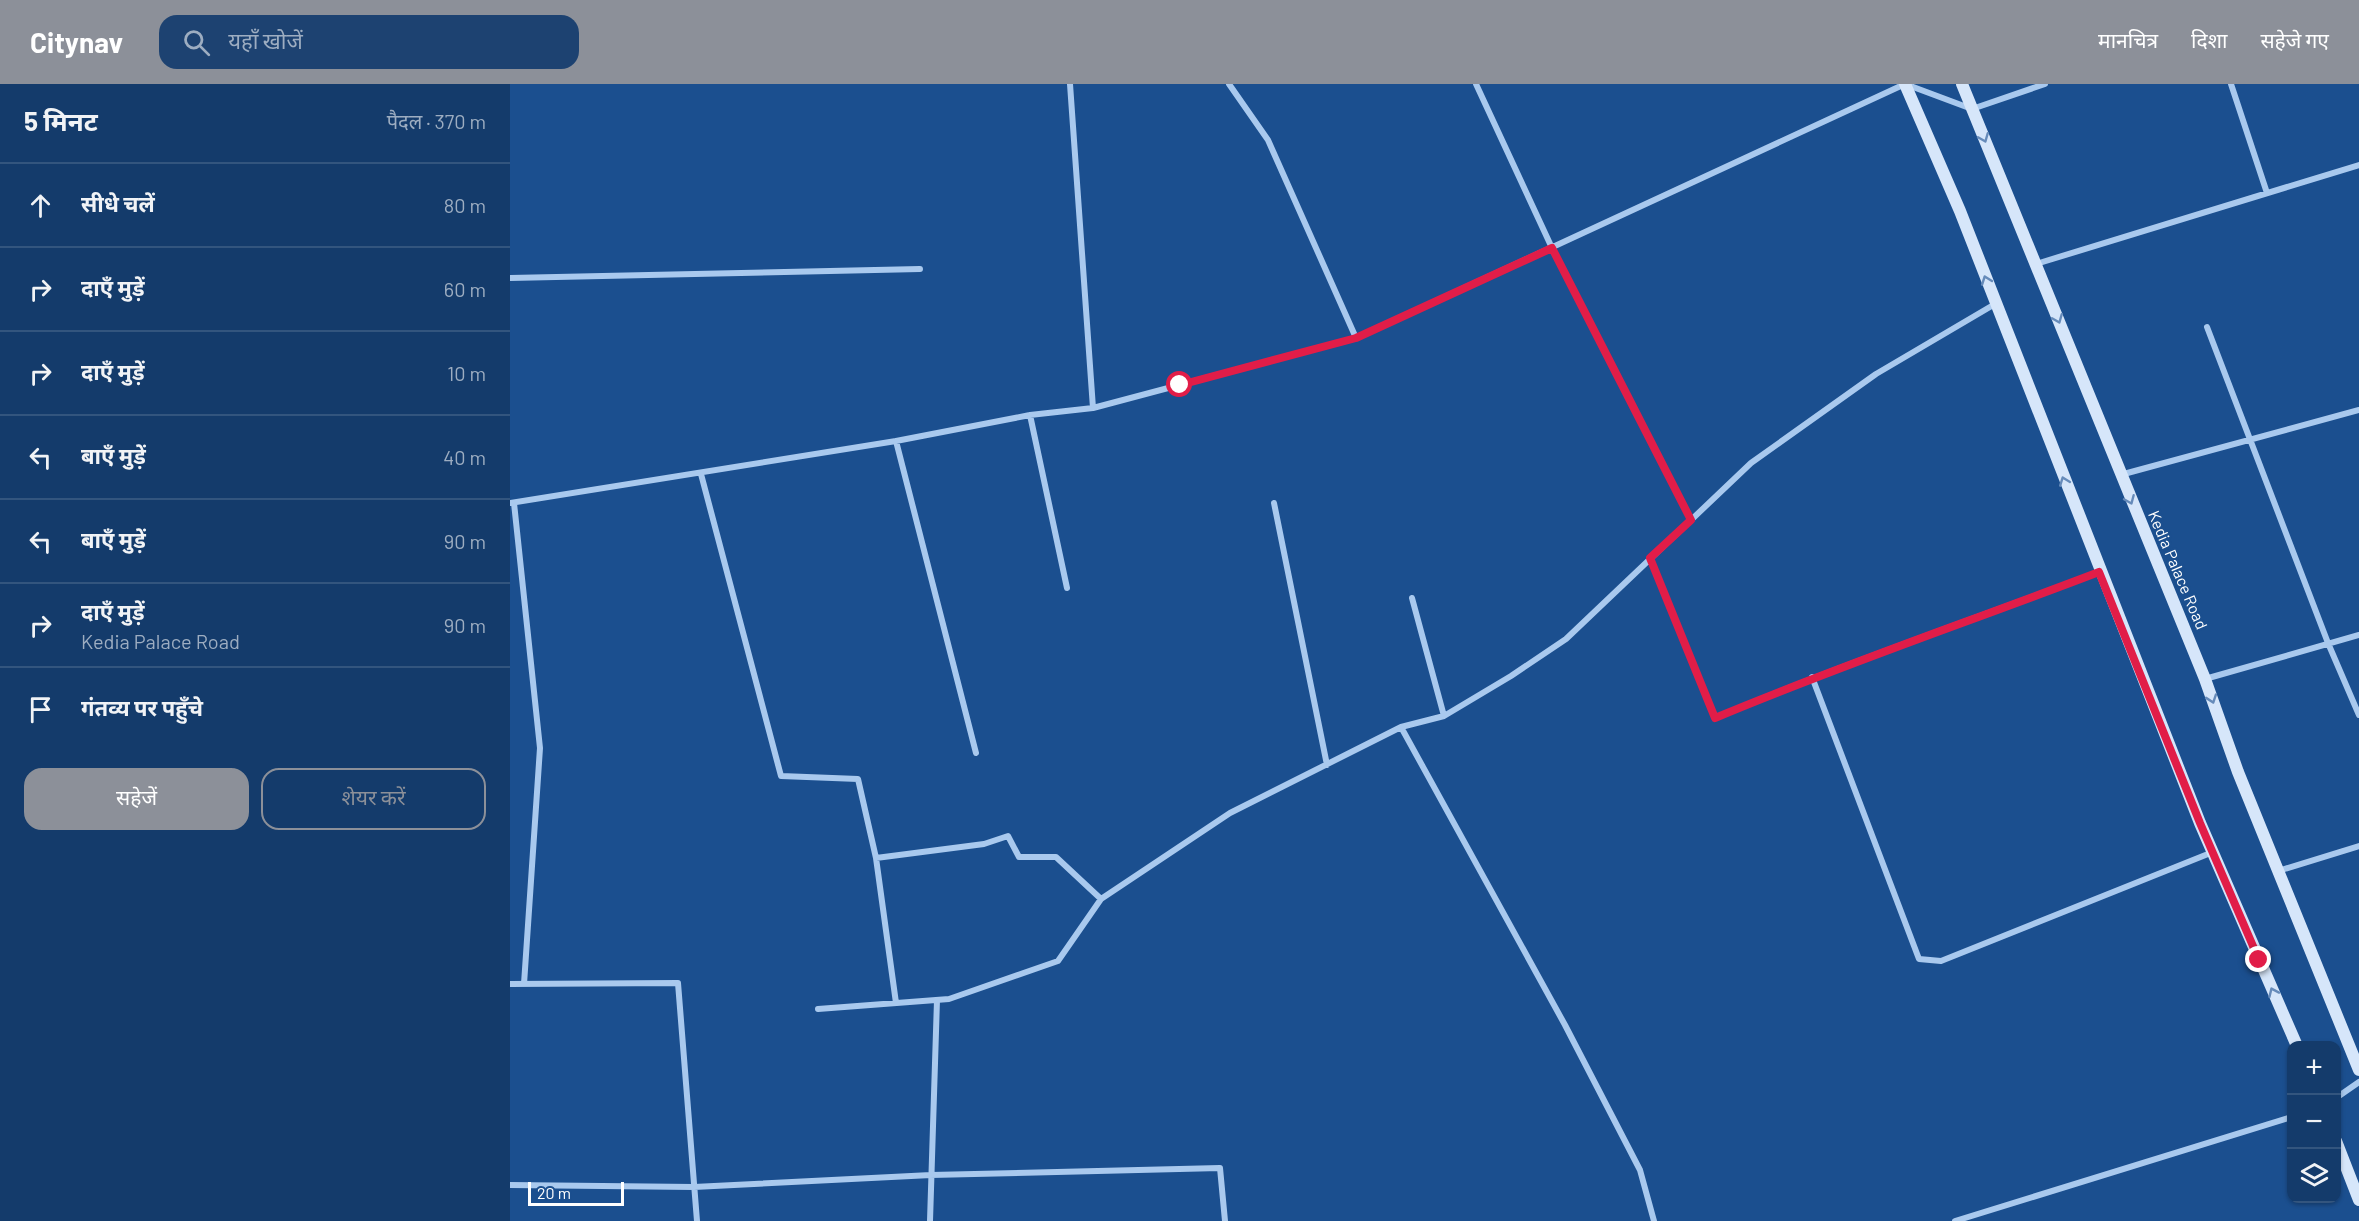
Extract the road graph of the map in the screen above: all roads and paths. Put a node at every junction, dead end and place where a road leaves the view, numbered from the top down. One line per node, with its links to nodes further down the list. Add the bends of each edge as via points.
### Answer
1 (1070, 84): 18 (street)
2 (1229, 84): 17 (street, via 1269,140)
3 (1476, 84): 11 (street)
4 (1905, 84): 8 (street); 11 (street); 15 (street, one-way to 4)
5 (1962, 84): 8 (street, Kedia Palace Road)
6 (2045, 84): 8 (street)
7 (2231, 84): 10 (street)
8 (1972, 109): 12 (street, Kedia Palace Road, one-way to 12)
9 (2359, 165): 10 (street)
10 (2267, 193): 12 (street)
11 (1552, 248): 17 (street); 27 (street)
12 (2036, 264): 24 (street, Kedia Palace Road, one-way to 24)
13 (920, 269): 14 (street)
14 (510, 278)
15 (1995, 304): 27 (street, via 1857,388 1751,464); 29 (street, one-way to 15)
16 (2207, 327): 21 (street)
17 (1356, 338): 18 (street)
18 (1093, 408): 20 (street)
19 (2359, 410): 21 (street)
20 (1030, 415): 22 (street); 30 (street)
21 (2249, 440): 24 (street); 33 (street)
22 (896, 441): 23 (street); 39 (street)
23 (701, 474): 25 (street); 43 (street, via 781,776 858,779)
24 (2120, 475): 35 (street, Kedia Palace Road, one-way to 35)
25 (512, 503): 47 (street, via 540,748)
26 (1274, 503): 40 (street)
27 (1691, 520): 28 (street)
28 (1650, 558): 34 (street, via 1715,718); 37 (street, via 1566,639)
29 (2099, 572): 34 (street); 42 (street)
30 (1067, 588)
31 (1412, 598): 37 (street)
32 (2359, 635): 33 (street)
33 (2328, 644): 35 (street); 36 (street)
34 (1812, 677): 42 (street, via 1919,959 1941,961)
35 (2205, 679): 44 (street, Kedia Palace Road, one-way to 44)
36 (2359, 715)
37 (1444, 716): 38 (street)
38 (1401, 727): 40 (street); 64 (street, via 1640,1170)
39 (976, 753)
40 (1327, 765): 45 (street, via 1230,813)
41 (2359, 846): 44 (street)
42 (2213, 852): 51 (street, one-way to 42)
43 (876, 858): 45 (street, via 984,844 1008,836 1019,857 1056,857); 49 (street)
44 (2278, 871): 52 (street, Kedia Palace Road)
45 (1101, 899): 48 (street, via 1058,961)
46 (510, 984): 47 (street)
47 (524, 984): 59 (street, via 678,983)
48 (937, 1000): 49 (street); 57 (street)
49 (896, 1003): 50 (street)
50 (818, 1009)
51 (2295, 1041)
52 (2359, 1070)
53 (2359, 1082): 54 (street)
54 (2341, 1095)
55 (2287, 1119): 65 (street)
56 (2340, 1149): 60 (street)
57 (931, 1175): 59 (street); 62 (street); 63 (street, via 1220,1168)
58 (510, 1185): 59 (street)
59 (694, 1187): 61 (street)
60 (2359, 1200)
61 (697, 1221)
62 (930, 1221)
63 (1225, 1221)
64 (1654, 1221)
65 (1955, 1221)

